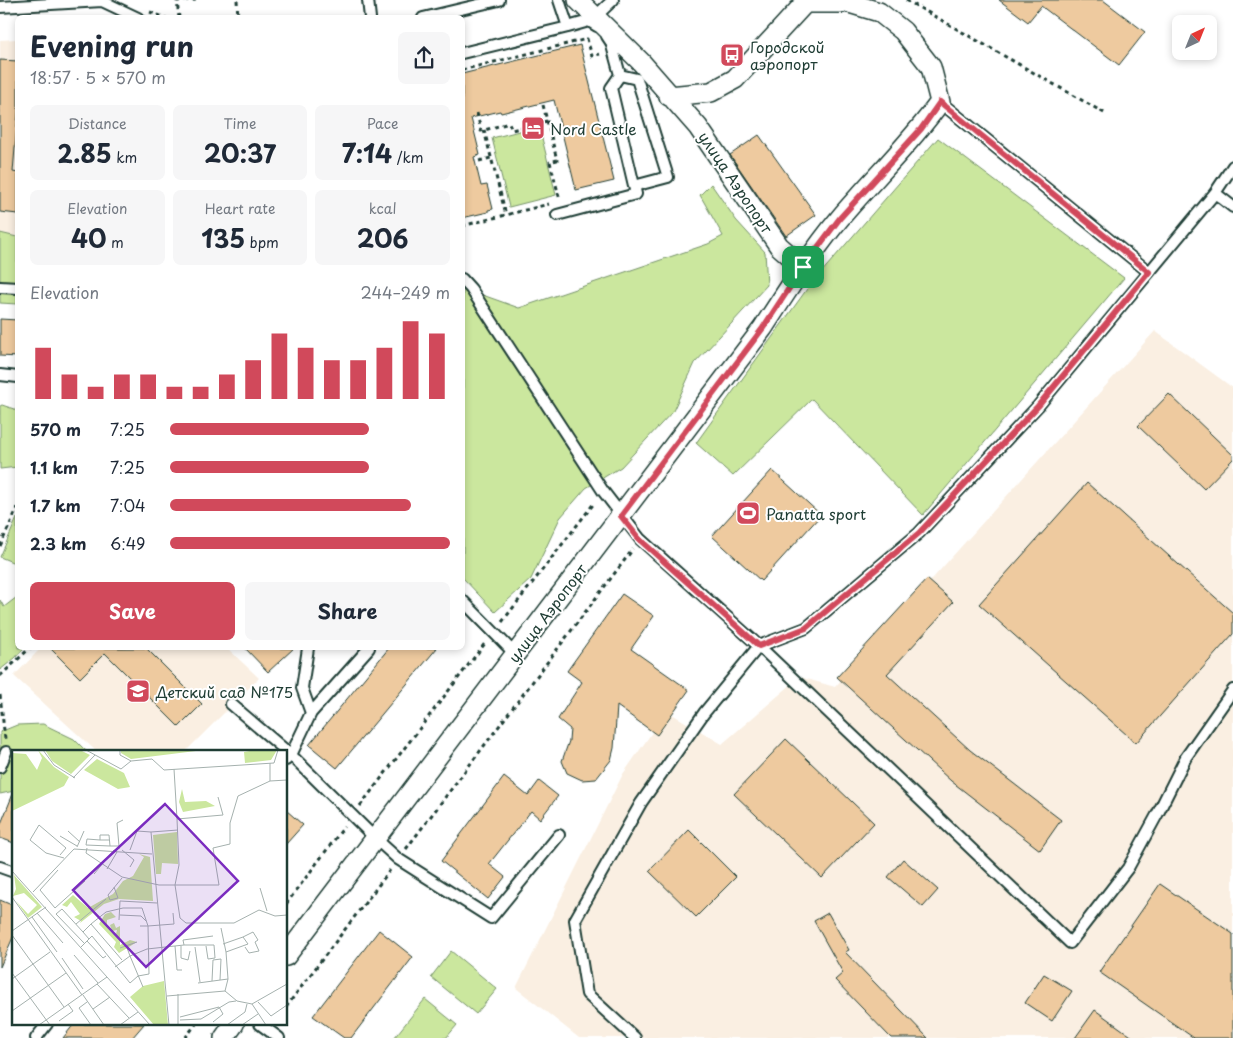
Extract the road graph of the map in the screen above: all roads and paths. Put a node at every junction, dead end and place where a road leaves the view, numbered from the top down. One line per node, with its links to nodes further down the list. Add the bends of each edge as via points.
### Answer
1 (197, 0): 11 (path, via 177,1)
2 (237, 0): 12 (path)
3 (368, 0): 13 (lane)
4 (499, 0): 14 (lane)
5 (559, 0): 16 (lane)
6 (578, 0): 15 (street, улица Аэропорт)
7 (613, 0): 15 (lane)
8 (906, 0): 25 (path)
9 (0, 6): 10 (lane, via 102,1)
10 (132, 15)
11 (179, 15)
12 (238, 15)
13 (370, 15)
14 (436, 15)
15 (595, 17): 21 (street, улица Аэропорт)
16 (568, 27): 17 (lane); 20 (lane, via 589,21 601,28 611,42)
17 (465, 52)
18 (603, 53): 19 (path, via 592,56 587,39)
19 (465, 69)
20 (620, 75): 31 (lane, via 611,88); 31 (lane, via 637,79 668,177)
21 (669, 96): 22 (street, via 712,92 735,79 805,3 850,4 879,12 903,31 931,67); 37 (street, улица Аэропорт, via 698,127 779,246)
22 (940, 102): 37 (street, улица Аэропорт, via 921,129 840,218); 38 (lane)
23 (543, 105): 26 (path)
24 (477, 113): 27 (path, via 481,131)
25 (1106, 114)
26 (547, 121): 27 (path, via 512,130 510,123); 33 (path, via 557,160 550,162)
27 (484, 130): 28 (path)
28 (491, 158): 29 (path); 35 (path)
29 (479, 161)
30 (1233, 166): 32 (lane)
31 (634, 186): 36 (lane, via 636,194)
32 (1215, 193): 34 (lane); 38 (lane)
33 (561, 201)
34 (1233, 207)
35 (506, 215)
36 (557, 215)
37 (803, 267): 46 (street, улица Аэропорт, via 763,328)
38 (1149, 272): 51 (lane, via 1038,406 919,533 806,628)
39 (465, 282): 44 (lane)
40 (0, 287): 41 (lane)
41 (15, 288)
42 (0, 375): 43 (lane)
43 (15, 376)
44 (603, 491): 46 (lane); 50 (path)
45 (15, 514): 48 (path)
46 (621, 516): 47 (lane); 55 (street, улица Аэропорт)
47 (640, 540): 51 (lane); 68 (path)
48 (0, 546)
49 (465, 603): 50 (lane)
50 (494, 632): 55 (lane); 65 (path)
51 (759, 646): 57 (lane, via 1070,943 1128,868 1186,757); 82 (lane, via 704,713 641,803 575,920 588,994)
52 (28, 650): 56 (path)
53 (308, 650): 60 (lane, via 302,688)
54 (367, 650): 60 (lane)
55 (516, 655): 67 (street, улица Аэропорт)
56 (0, 676)
57 (1233, 690)
58 (0, 694): 62 (path)
59 (231, 704): 61 (lane)
60 (311, 713): 63 (lane)
61 (280, 750)
62 (7, 752): 64 (lane)
63 (288, 758): 65 (lane)
64 (0, 767)
65 (352, 816): 67 (lane); 71 (path)
66 (559, 835): 68 (lane, via 491,918)
67 (376, 839): 68 (lane); 72 (street, улица Аэропорт)
68 (398, 859): 73 (path)
69 (0, 867): 70 (lane)
70 (12, 871)
71 (288, 901)
72 (288, 953)
73 (288, 1004)
74 (45, 1026): 78 (lane)
75 (194, 1026): 79 (path)
76 (233, 1026): 80 (street)
77 (263, 1026): 81 (lane)
78 (36, 1038)
79 (185, 1038)
80 (224, 1038)
81 (279, 1038)
82 (635, 1038)

